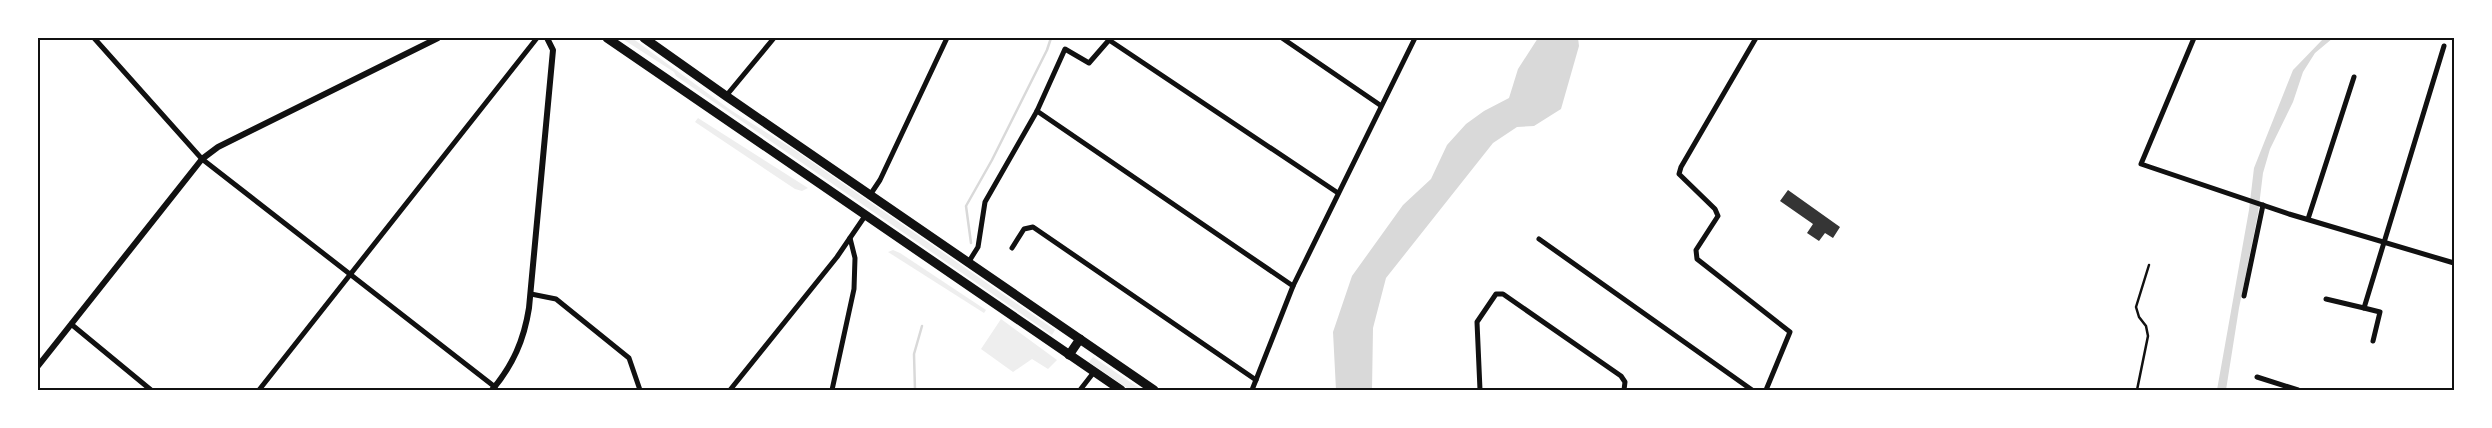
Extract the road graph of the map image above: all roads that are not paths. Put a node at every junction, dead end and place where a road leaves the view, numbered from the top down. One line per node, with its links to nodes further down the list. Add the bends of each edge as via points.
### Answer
1 (94, 38): 18 (street)
2 (438, 38): 18 (street, via 218,146)
3 (537, 38): 31 (street)
4 (547, 38): 33 (street, via 553,50)
5 (607, 38): 22 (highway)
6 (644, 38): 15 (highway)
7 (774, 38): 15 (street)
8 (947, 38): 20 (street)
9 (1282, 38): 16 (street)
10 (1414, 38): 16 (street)
11 (1756, 38): 58 (street, via 1679,174 1715,209 1718,216 1696,250 1697,258 1790,332)
12 (2194, 38): 21 (street, via 2141,164)
13 (2444, 46): 26 (street)
14 (2354, 77): 23 (street)
15 (726, 96): 20 (highway)
16 (1380, 105): 19 (street)
17 (1037, 111): 19 (street, via 1065,48 1089,63 1109,40); 28 (street, via 985,202 978,247); 32 (street)
18 (202, 159): 31 (street); 37 (street)
19 (1338, 193): 32 (street)
20 (870, 195): 28 (highway)
21 (2263, 205): 23 (street); 34 (street)
22 (865, 216): 24 (street); 40 (highway)
23 (2308, 219): 26 (street)
24 (850, 238): 49 (street); 50 (street, via 856,258 854,290)
25 (1539, 239): 57 (street)
26 (2385, 242): 29 (street); 36 (street)
27 (1012, 248): 44 (street, via 1024,229 1034,227)
28 (968, 263): 38 (highway)
29 (2454, 263)
30 (2149, 265): 59 (lane, via 2136,307 2148,336)
31 (352, 274): 45 (street); 47 (street)
32 (1293, 286): 44 (street)
33 (531, 294): 45 (street, via 519,350); 48 (street, via 556,299 629,358)
34 (2244, 296)
35 (2326, 299): 36 (street)
36 (2364, 308): 39 (street, via 2380,312)
37 (72, 324): 41 (street); 46 (street)
38 (1080, 339): 40 (highway); 53 (highway)
39 (2373, 340)
40 (1069, 355): 42 (highway)
41 (38, 366)
42 (1094, 372): 51 (street); 52 (highway)
43 (2257, 376): 60 (street)
44 (1256, 380): 54 (street)
45 (493, 389)
46 (152, 390)
47 (259, 390)
48 (640, 390)
49 (730, 390)
50 (832, 390)
51 (1080, 390)
52 (1121, 390)
53 (1154, 390)
54 (1252, 390)
55 (1480, 390): 56 (street, via 1476,322 1496,294 1503,294 1621,376 1625,382)
56 (1624, 390)
57 (1752, 390)
58 (1766, 390)
59 (2137, 390)
60 (2298, 390)

